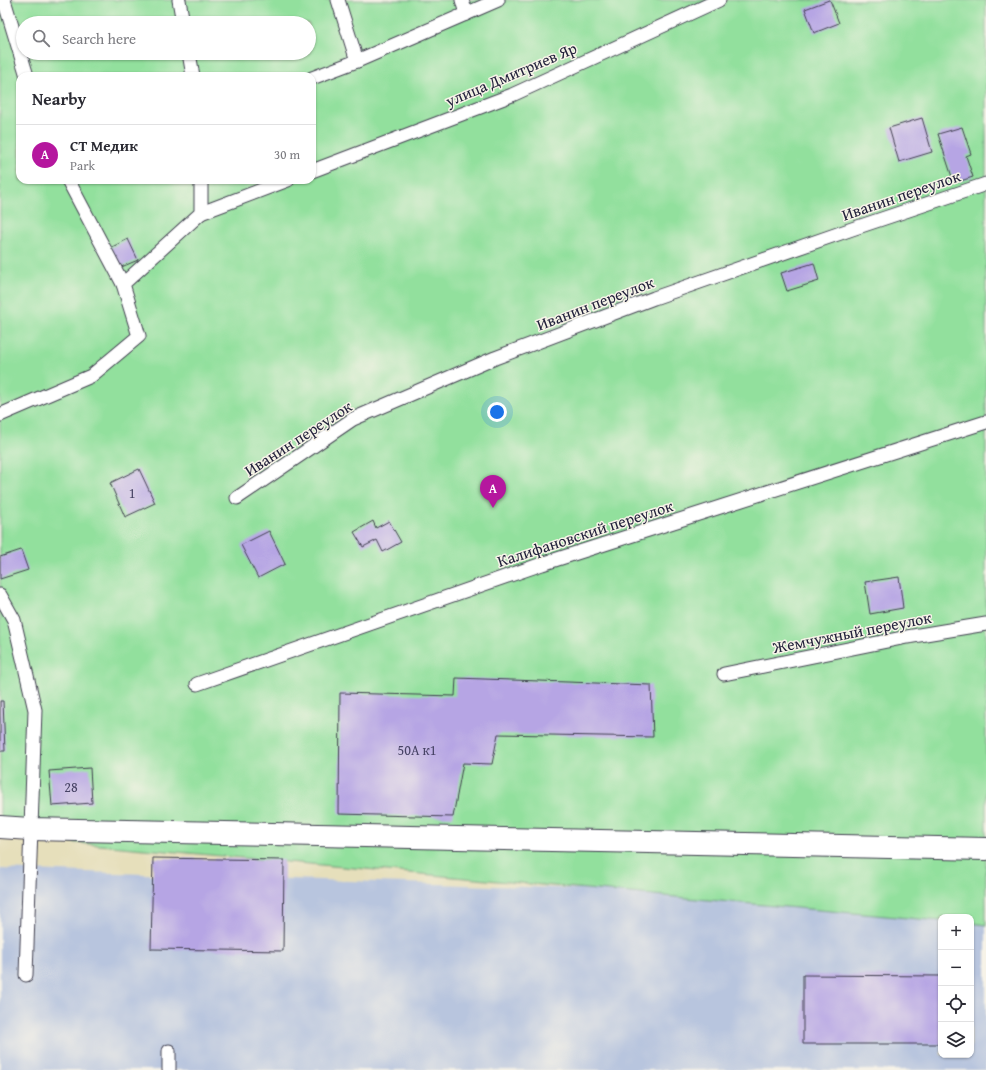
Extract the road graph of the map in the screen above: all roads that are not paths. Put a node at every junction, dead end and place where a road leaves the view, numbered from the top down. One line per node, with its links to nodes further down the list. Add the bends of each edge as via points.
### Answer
1 (4, 0): 9 (lane)
2 (179, 0): 8 (lane)
3 (338, 0): 12 (lane)
4 (462, 0): 7 (lane)
5 (498, 0): 7 (lane)
6 (719, 0): 16 (lane, улица Дмитриев Яр, via 512,95)
7 (466, 14): 12 (lane)
8 (182, 16)
9 (16, 40)
10 (22, 60): 13 (lane)
11 (190, 60): 14 (lane)
12 (357, 61): 15 (lane)
13 (26, 72)
14 (192, 72)
15 (316, 76)
16 (316, 169)
17 (70, 184): 22 (lane)
18 (201, 184): 21 (lane)
19 (277, 184): 21 (lane)
20 (986, 184): 25 (lane, Иванин переулок, via 654,298 495,358 353,419)
21 (201, 213): 22 (lane)
22 (123, 284): 23 (lane, via 139,336 91,376)
23 (0, 415)
24 (986, 422): 29 (lane, Калифановский переулок, via 542,564)
25 (237, 498)
26 (0, 595): 31 (lane, via 14,620 35,710)
27 (986, 624): 28 (lane, Жемчужный переулок, via 907,637)
28 (724, 674)
29 (197, 684)
30 (0, 827): 31 (street)
31 (30, 829): 32 (street); 33 (lane)
32 (986, 849)
33 (26, 975)
34 (169, 1051): 35 (lane)
35 (169, 1070)

